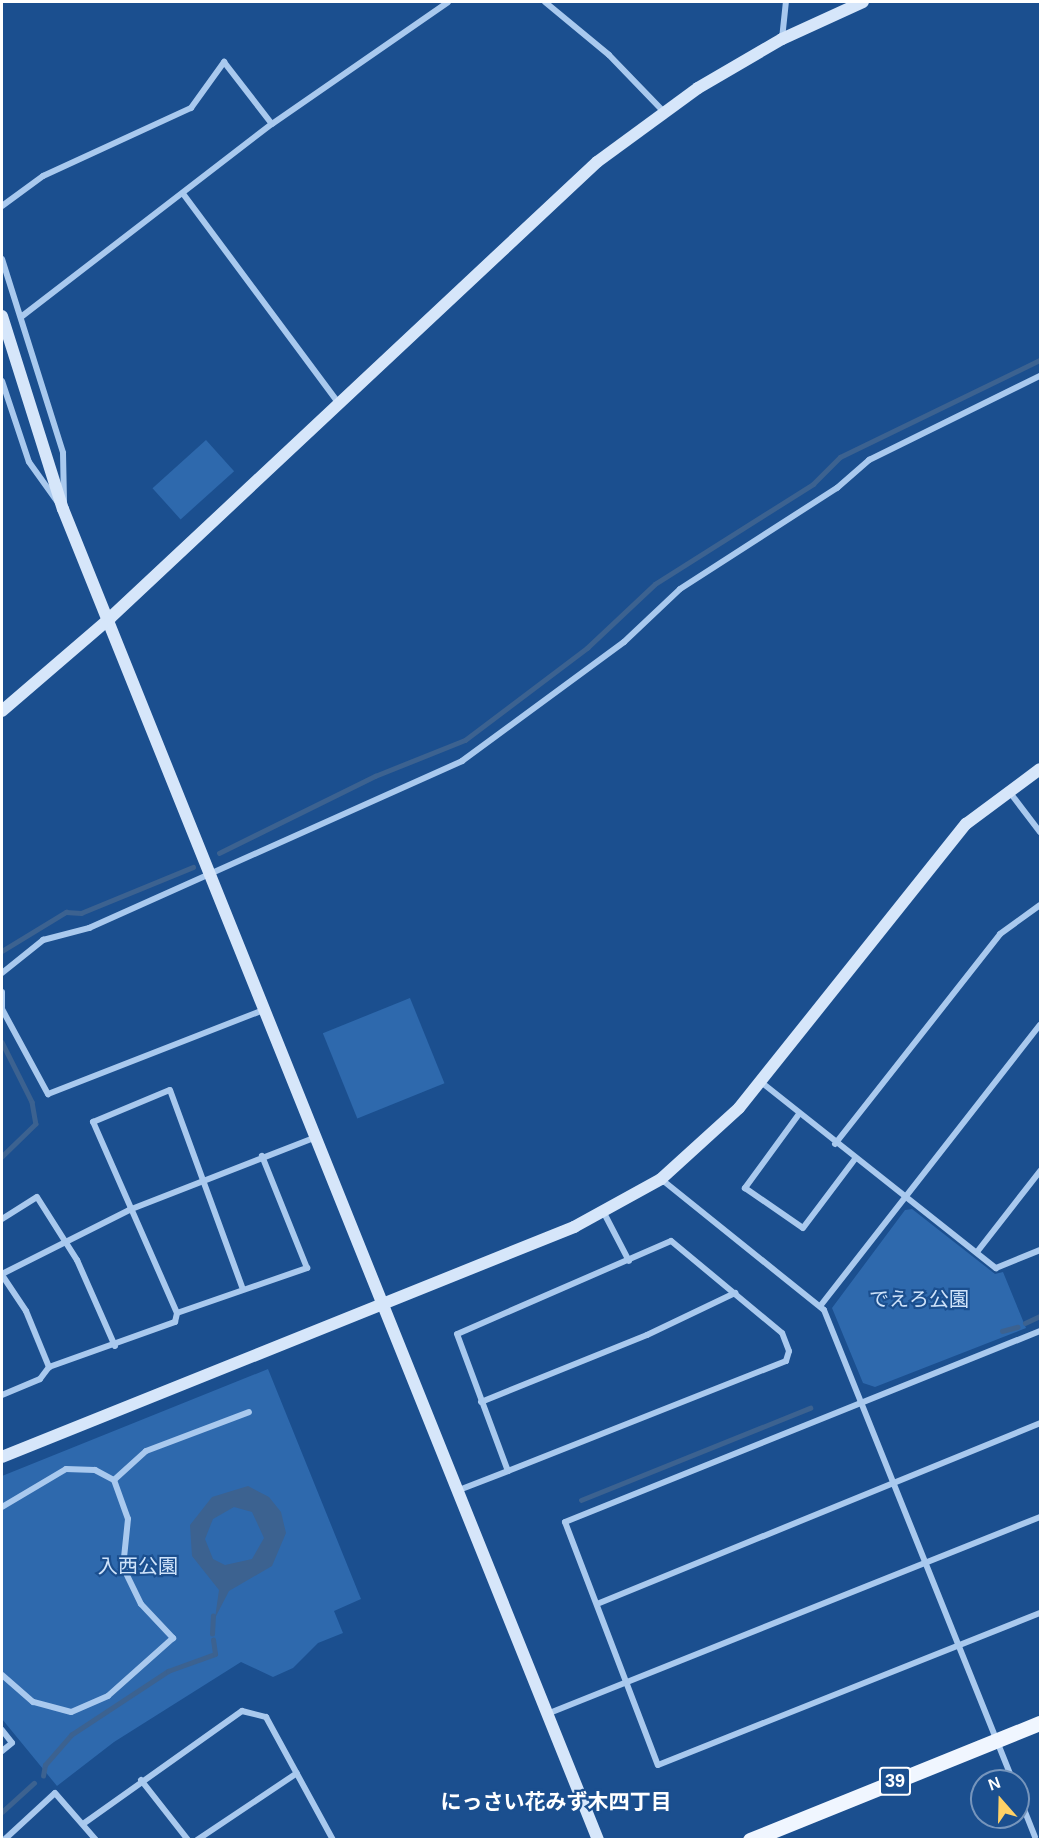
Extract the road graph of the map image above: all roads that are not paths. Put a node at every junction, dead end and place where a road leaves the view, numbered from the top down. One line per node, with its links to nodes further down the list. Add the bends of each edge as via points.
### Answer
1 (448, 2): 7 (street)
2 (548, 2): 6 (street)
3 (786, 2): 5 (street)
4 (863, 2): 5 (street)
5 (782, 39): 6 (street)
6 (663, 111): 16 (street, via 535,216)
7 (272, 124): 8 (street); 9 (street, via 224,62 191,108 43,176)
8 (184, 195): 12 (street); 16 (street)
9 (2, 206)
10 (2, 259): 12 (street)
11 (2, 316): 17 (street)
12 (21, 316): 17 (street, via 63,453)
13 (1041, 376): 23 (street, via 869,460 837,488 680,589 624,642 462,760 423,780 390,788)
14 (2, 381): 15 (street)
15 (3, 392): 17 (street, via 29,462 42,487)
16 (338, 402): 18 (street)
17 (63, 509): 18 (street)
18 (110, 618): 19 (street); 23 (street)
19 (2, 711)
20 (1041, 769): 21 (street)
21 (1007, 790): 22 (street); 30 (street, via 966,824)
22 (1041, 832)
23 (212, 873): 25 (street, via 89,928 44,940); 28 (street)
24 (1041, 905): 33 (street, via 1000,934)
25 (2, 973)
26 (2, 992): 27 (street)
27 (2, 1008): 28 (street, via 48,1094)
28 (267, 1008): 32 (street)
29 (1041, 1025): 39 (street)
30 (761, 1082): 31 (street); 37 (street, via 718,1131)
31 (799, 1114): 33 (street); 35 (street, via 745,1188 803,1228)
32 (319, 1136): 34 (street); 50 (street)
33 (835, 1144): 35 (street)
34 (262, 1156): 38 (street); 48 (street, via 307,1268 251,1290)
35 (855, 1159): 39 (street)
36 (1041, 1171): 45 (street)
37 (661, 1179): 41 (street); 51 (street)
38 (199, 1181): 40 (street); 40 (street, via 170,1090 93,1122); 48 (street)
39 (906, 1196): 45 (street); 51 (street)
40 (129, 1210): 43 (street); 52 (street)
41 (604, 1213): 46 (street); 50 (street)
42 (2, 1219): 43 (street, via 37,1197)
43 (63, 1240): 47 (street); 54 (street)
44 (1041, 1250): 45 (street, via 996,1268)
45 (977, 1252)
46 (629, 1261): 49 (street, via 671,1242); 57 (street, via 457,1334)
47 (2, 1275): 55 (street, via 26,1311)
48 (242, 1287): 52 (street)
49 (735, 1293): 57 (street, via 647,1335); 62 (street, via 782,1333 789,1351 786,1361)
50 (386, 1304): 61 (street); 65 (street)
51 (821, 1305): 58 (street)
52 (177, 1313): 54 (street, via 175,1322)
53 (1041, 1330): 58 (street)
54 (116, 1346): 55 (street)
55 (49, 1367): 56 (street, via 40,1379)
56 (2, 1395)
57 (481, 1401): 62 (street)
58 (860, 1403): 64 (street); 69 (street, via 565,1522)
59 (249, 1412): 63 (street, via 146,1451)
60 (1041, 1423): 64 (street)
61 (2, 1457)
62 (508, 1472): 65 (street)
63 (114, 1480): 66 (street, via 95,1470 66,1469); 72 (street, via 128,1519 123,1567 141,1604 173,1638 108,1696 71,1712 33,1702)
64 (890, 1484): 68 (street); 69 (street)
65 (459, 1490): 74 (street)
66 (2, 1507)
67 (1041, 1517): 68 (street)
68 (924, 1564): 71 (street); 73 (street)
69 (597, 1604): 73 (street)
70 (1041, 1613): 71 (street)
71 (957, 1646): 73 (street, via 658,1765); 77 (street)
72 (2, 1676)
73 (628, 1684): 74 (street)
74 (547, 1714): 90 (street)
75 (1041, 1723): 77 (main road, 39)
76 (2, 1730): 78 (street, via 12,1743)
77 (997, 1740): 79 (street); 91 (main road, 39)
78 (2, 1751)
79 (1008, 1769)
80 (297, 1773): 81 (street, via 266,1717 242,1711); 88 (street); 89 (street)
81 (141, 1780): 83 (street); 87 (street)
82 (1030, 1823): 84 (street)
83 (83, 1824): 85 (street, via 55,1793); 86 (street)
84 (1036, 1837)
85 (4, 1839)
86 (96, 1839)
87 (188, 1839)
88 (196, 1839)
89 (333, 1839)
90 (598, 1839)
91 (750, 1839)

